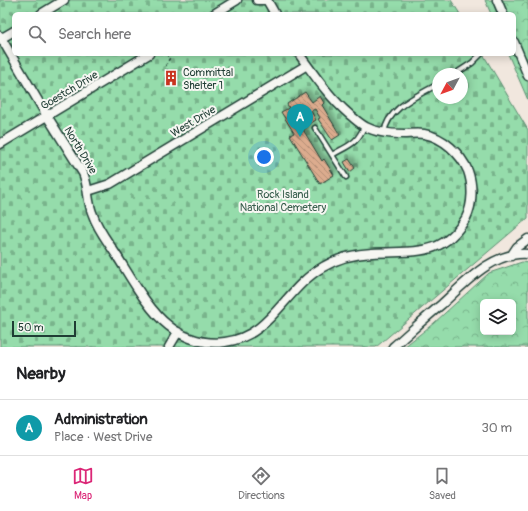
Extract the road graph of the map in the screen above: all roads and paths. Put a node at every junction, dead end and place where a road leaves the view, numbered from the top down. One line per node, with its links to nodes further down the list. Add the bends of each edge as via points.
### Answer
1 (64, 0): 7 (street)
2 (237, 0): 8 (street)
3 (257, 0): 4 (street)
4 (263, 0)
5 (267, 0): 9 (street)
6 (497, 0): 10 (street)
7 (44, 12)
8 (217, 12)
9 (274, 12)
10 (502, 12)
11 (12, 32): 12 (street)
12 (1, 37): 15 (street, North Drive)
13 (516, 47): 23 (street)
14 (12, 56): 25 (street, North Drive)
15 (12, 56)
16 (146, 56): 25 (street, Goestch Drive)
17 (300, 56): 20 (street, North Drive)
18 (479, 56): 21 (lane)
19 (169, 58): 22 (path, via 166,65)
20 (307, 65): 26 (street, North Drive, via 339,106); 32 (street, West Drive, via 110,184)
21 (465, 68)
22 (168, 72)
23 (528, 76)
24 (432, 88): 28 (lane, via 395,111 385,125)
25 (47, 116): 29 (street, Goestch Drive); 32 (street, North Drive, via 83,173)
26 (364, 126): 28 (street, North Drive); 30 (lane, via 355,142)
27 (314, 128): 30 (lane)
28 (384, 133): 36 (street, North Drive, via 423,134 434,137 449,146 462,161 472,190 468,213 452,237 418,252 370,253 334,261 302,282 268,321 243,338 230,342 209,343)
29 (0, 144)
30 (332, 155): 31 (lane)
31 (346, 177)
32 (88, 191): 36 (street, North Drive, via 91,210 102,232 152,309)
33 (528, 239): 35 (street, via 517,247)
34 (528, 254): 35 (street)
35 (511, 256): 38 (street, via 475,274)
36 (178, 332): 37 (street)
37 (169, 347)
38 (393, 347)

